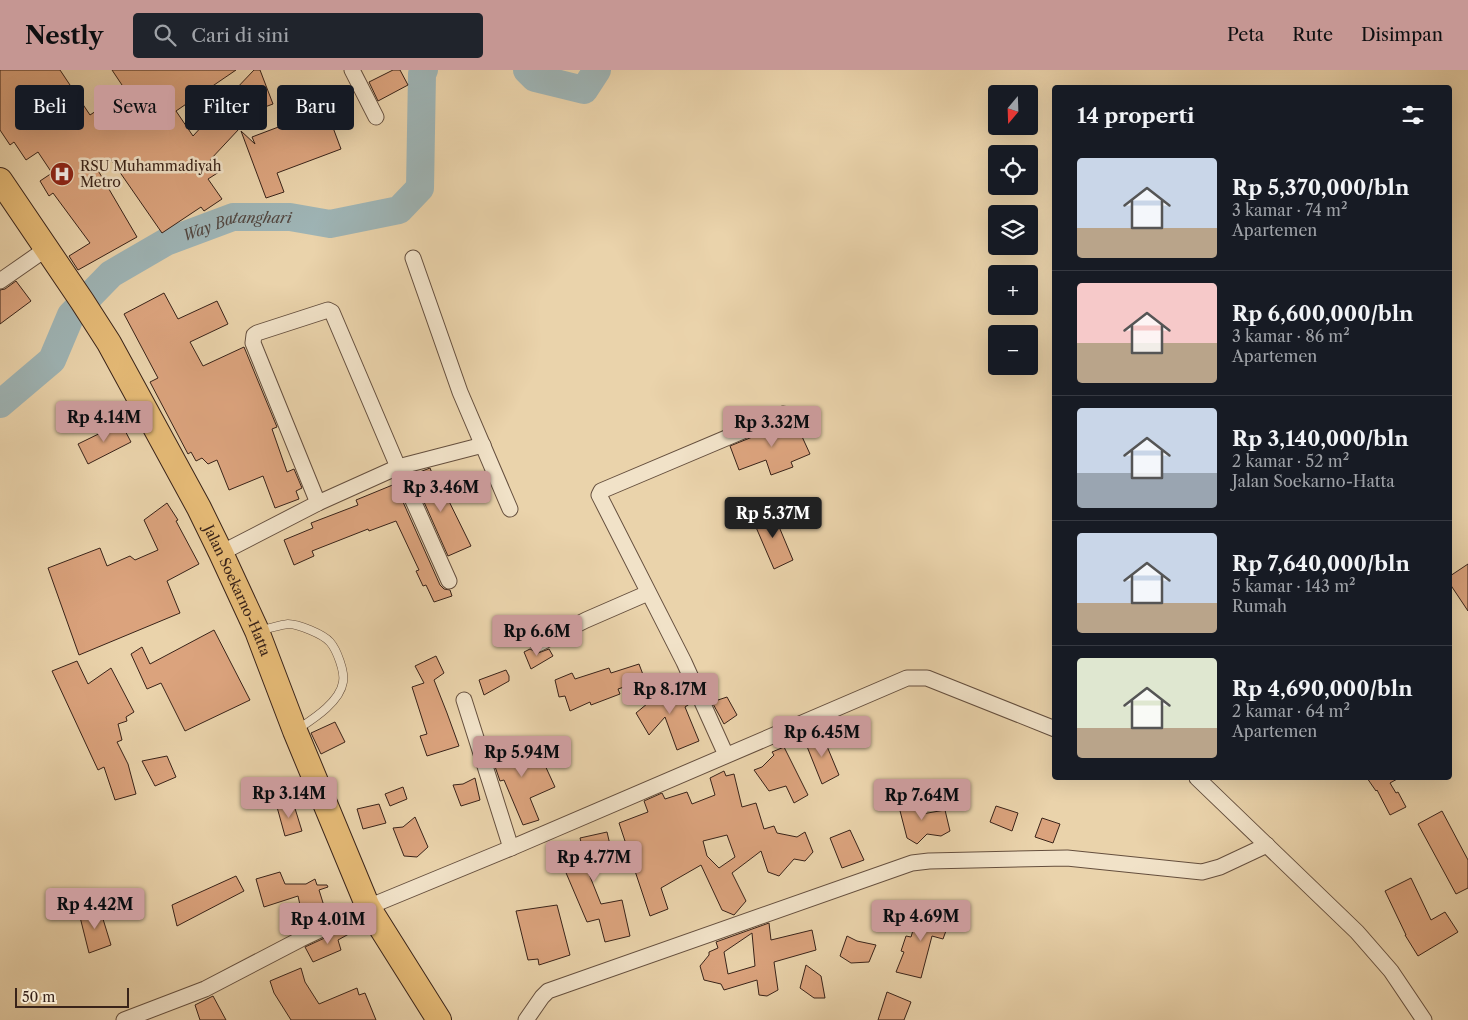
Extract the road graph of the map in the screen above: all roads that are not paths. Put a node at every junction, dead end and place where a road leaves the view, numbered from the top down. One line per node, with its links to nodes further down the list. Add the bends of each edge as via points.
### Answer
1 (352, 70): 2 (street)
2 (376, 117)
3 (0, 180): 4 (main road, Jalan Soekarno-Hatta)
4 (46, 249): 6 (street); 12 (main road, Jalan Soekarno-Hatta, via 109,343)
5 (413, 258): 8 (street, via 460,392)
6 (0, 281)
7 (783, 414): 14 (street, via 601,491 599,495)
8 (483, 445): 9 (street); 11 (street)
9 (398, 467): 10 (street); 10 (street, via 331,310 257,333 253,343); 13 (street)
10 (318, 503): 12 (street)
11 (510, 509)
12 (221, 553): 15 (main road, Jalan Soekarno-Hatta)
13 (449, 581)
14 (648, 593): 16 (street); 20 (street, via 684,662)
15 (256, 631): 19 (main road, Jalan Soekarno-Hatta); 19 (lane, via 288,624 308,629 330,642 342,666 343,683 335,698 320,714)
16 (538, 644)
17 (464, 700): 23 (street)
18 (1052, 728): 20 (street, via 927,678 906,678)
19 (295, 731): 24 (main road, Jalan Soekarno-Hatta)
20 (726, 755): 23 (street)
21 (1199, 780): 22 (street)
22 (1267, 845): 27 (street, via 1202,872 1067,858 912,864 548,991); 28 (street, via 1357,932 1391,971)
23 (512, 848): 24 (street)
24 (368, 907): 25 (street, via 205,989); 26 (main road, Jalan Soekarno-Hatta)
25 (124, 1020)
26 (439, 1020)
27 (526, 1020)
28 (1424, 1020)

